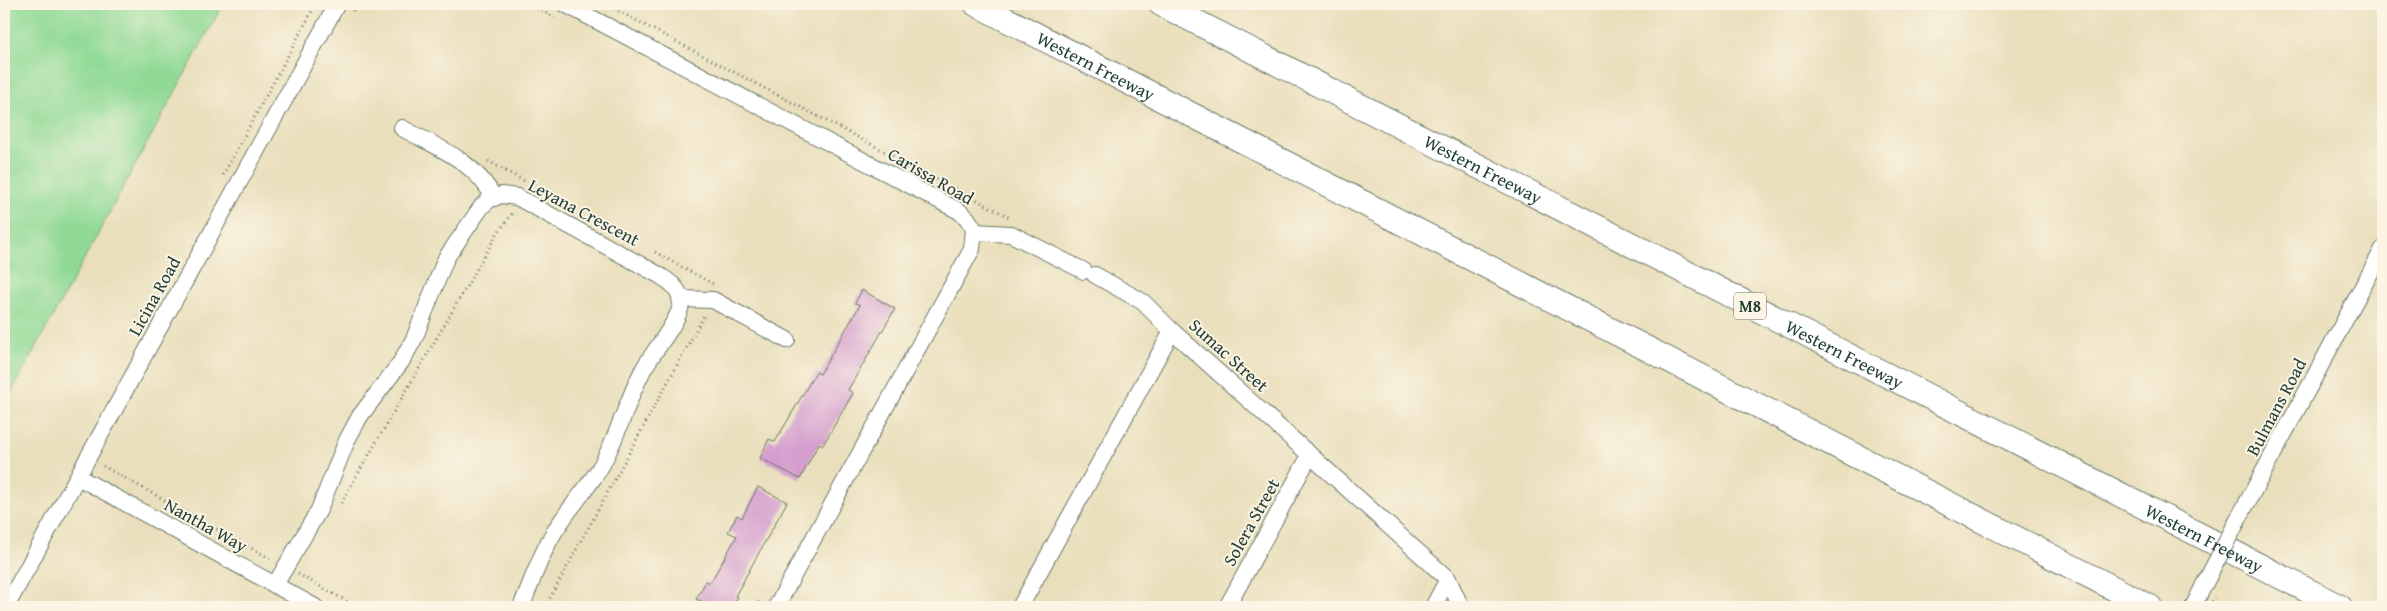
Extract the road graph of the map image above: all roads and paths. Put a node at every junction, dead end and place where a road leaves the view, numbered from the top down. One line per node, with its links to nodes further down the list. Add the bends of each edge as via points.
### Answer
1 (337, 4): 20 (street, Licina Road)
2 (528, 4): 7 (path)
3 (565, 4): 12 (street, Carissa Road, via 959,211 968,218)
4 (605, 4): 11 (path)
5 (976, 4): 38 (highway, Western Freeway)
6 (1161, 4): 40 (highway, Western Freeway / M8)
7 (562, 22)
8 (402, 128): 9 (street, via 471,166)
9 (494, 198): 10 (street, Leyana Crescent, via 508,195); 23 (street, via 482,206 446,258 414,339 347,440)
10 (531, 204): 14 (street, Leyana Crescent, via 672,283); 21 (path, via 525,214 513,212 497,234)
11 (1015, 220)
12 (974, 232): 16 (street, via 1002,232 1021,237 1143,302); 33 (street, Carissa Road, via 972,249 946,300)
13 (2383, 249): 39 (street, Bulmans Road, bridge)
14 (680, 299): 15 (street); 30 (street, via 680,313 642,372 611,447 546,548)
15 (713, 300): 17 (street); 31 (path)
16 (1172, 331): 18 (street, Sumac Street); 34 (street, Sumac Street)
17 (788, 340)
18 (1310, 455): 24 (street, Sumac Street); 35 (street, Solera Street)
19 (103, 466): 23 (path)
20 (78, 477): 25 (street, Nantha Way); 27 (street, Licina Road)
21 (339, 507)
22 (304, 567): 23 (path)
23 (292, 571): 25 (street); 29 (path)
24 (1448, 579): 36 (street); 37 (street, Sumac Street)
25 (275, 585): 28 (street, Nantha Way)
26 (762, 596): 32 (path)
27 (6, 607)
28 (315, 607)
29 (357, 607)
30 (521, 607)
31 (545, 607)
32 (756, 607)
33 (776, 607)
34 (1020, 607)
35 (1227, 607)
36 (1433, 607)
37 (1461, 607)
38 (2150, 607)
39 (2193, 607)
40 (2340, 607)

